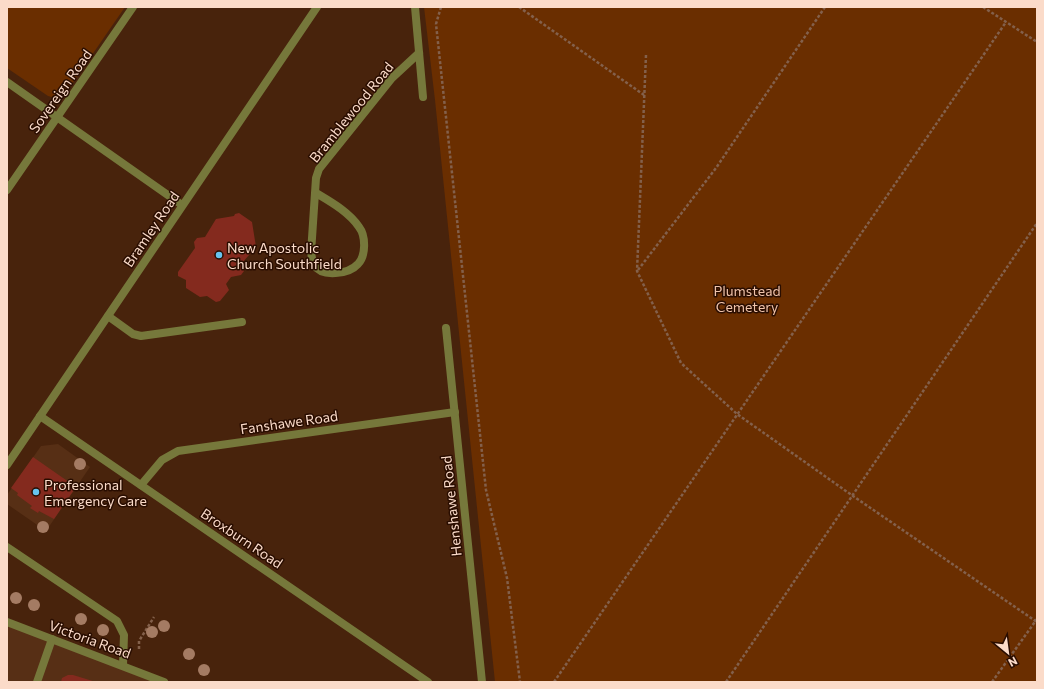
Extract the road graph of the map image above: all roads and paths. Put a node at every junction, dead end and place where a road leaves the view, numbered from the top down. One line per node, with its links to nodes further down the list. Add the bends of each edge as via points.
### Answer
1 (133, 7): 15 (street, Sovereign Road)
2 (316, 7): 18 (street, Bramley Road)
3 (415, 7): 10 (street)
4 (441, 7): 41 (path, via 436,24 486,490 507,578)
5 (519, 7): 13 (path)
6 (825, 7): 20 (path, via 716,168)
7 (983, 7): 8 (path)
8 (1006, 22): 9 (path); 25 (path)
9 (1037, 42)
10 (419, 53): 14 (street); 17 (street, Bramblewood Road, via 392,78 319,169)
11 (646, 55): 13 (path)
12 (7, 82): 15 (street)
13 (645, 95): 20 (path)
14 (423, 97)
15 (58, 116): 16 (street, Sovereign Road); 18 (street)
16 (7, 190)
17 (316, 193): 17 (street, Bramblewood Road, via 311,253 314,265 321,271 331,274 354,268 359,264 364,246 360,227 331,202)
18 (182, 205): 21 (street, Bramley Road)
19 (1037, 223): 29 (path)
20 (637, 271): 25 (path, via 681,363)
21 (108, 316): 22 (street, via 133,334 141,336); 26 (street, Bramley Road)
22 (242, 322)
23 (446, 328): 24 (street, Henshawe Road)
24 (455, 412): 28 (street, Fanshawe Road, via 178,451 162,460); 40 (street, Henshawe Road)
25 (737, 414): 29 (path); 42 (path)
26 (40, 416): 27 (street, Bramley Road); 28 (street, Broxburn Road)
27 (7, 465)
28 (141, 485): 39 (street, Broxburn Road)
29 (853, 496): 32 (path); 43 (path)
30 (7, 547): 36 (street, via 117,621 124,634)
31 (154, 617): 35 (path, via 139,641)
32 (1036, 621): 44 (path)
33 (7, 622): 34 (street, Victoria Road)
34 (52, 639): 36 (street, Victoria Road); 37 (street)
35 (139, 649)
36 (123, 665): 38 (street, Victoria Road)
37 (37, 682)
38 (164, 682)
39 (428, 682)
40 (482, 682)
41 (520, 682)
42 (554, 682)
43 (726, 682)
44 (992, 682)

